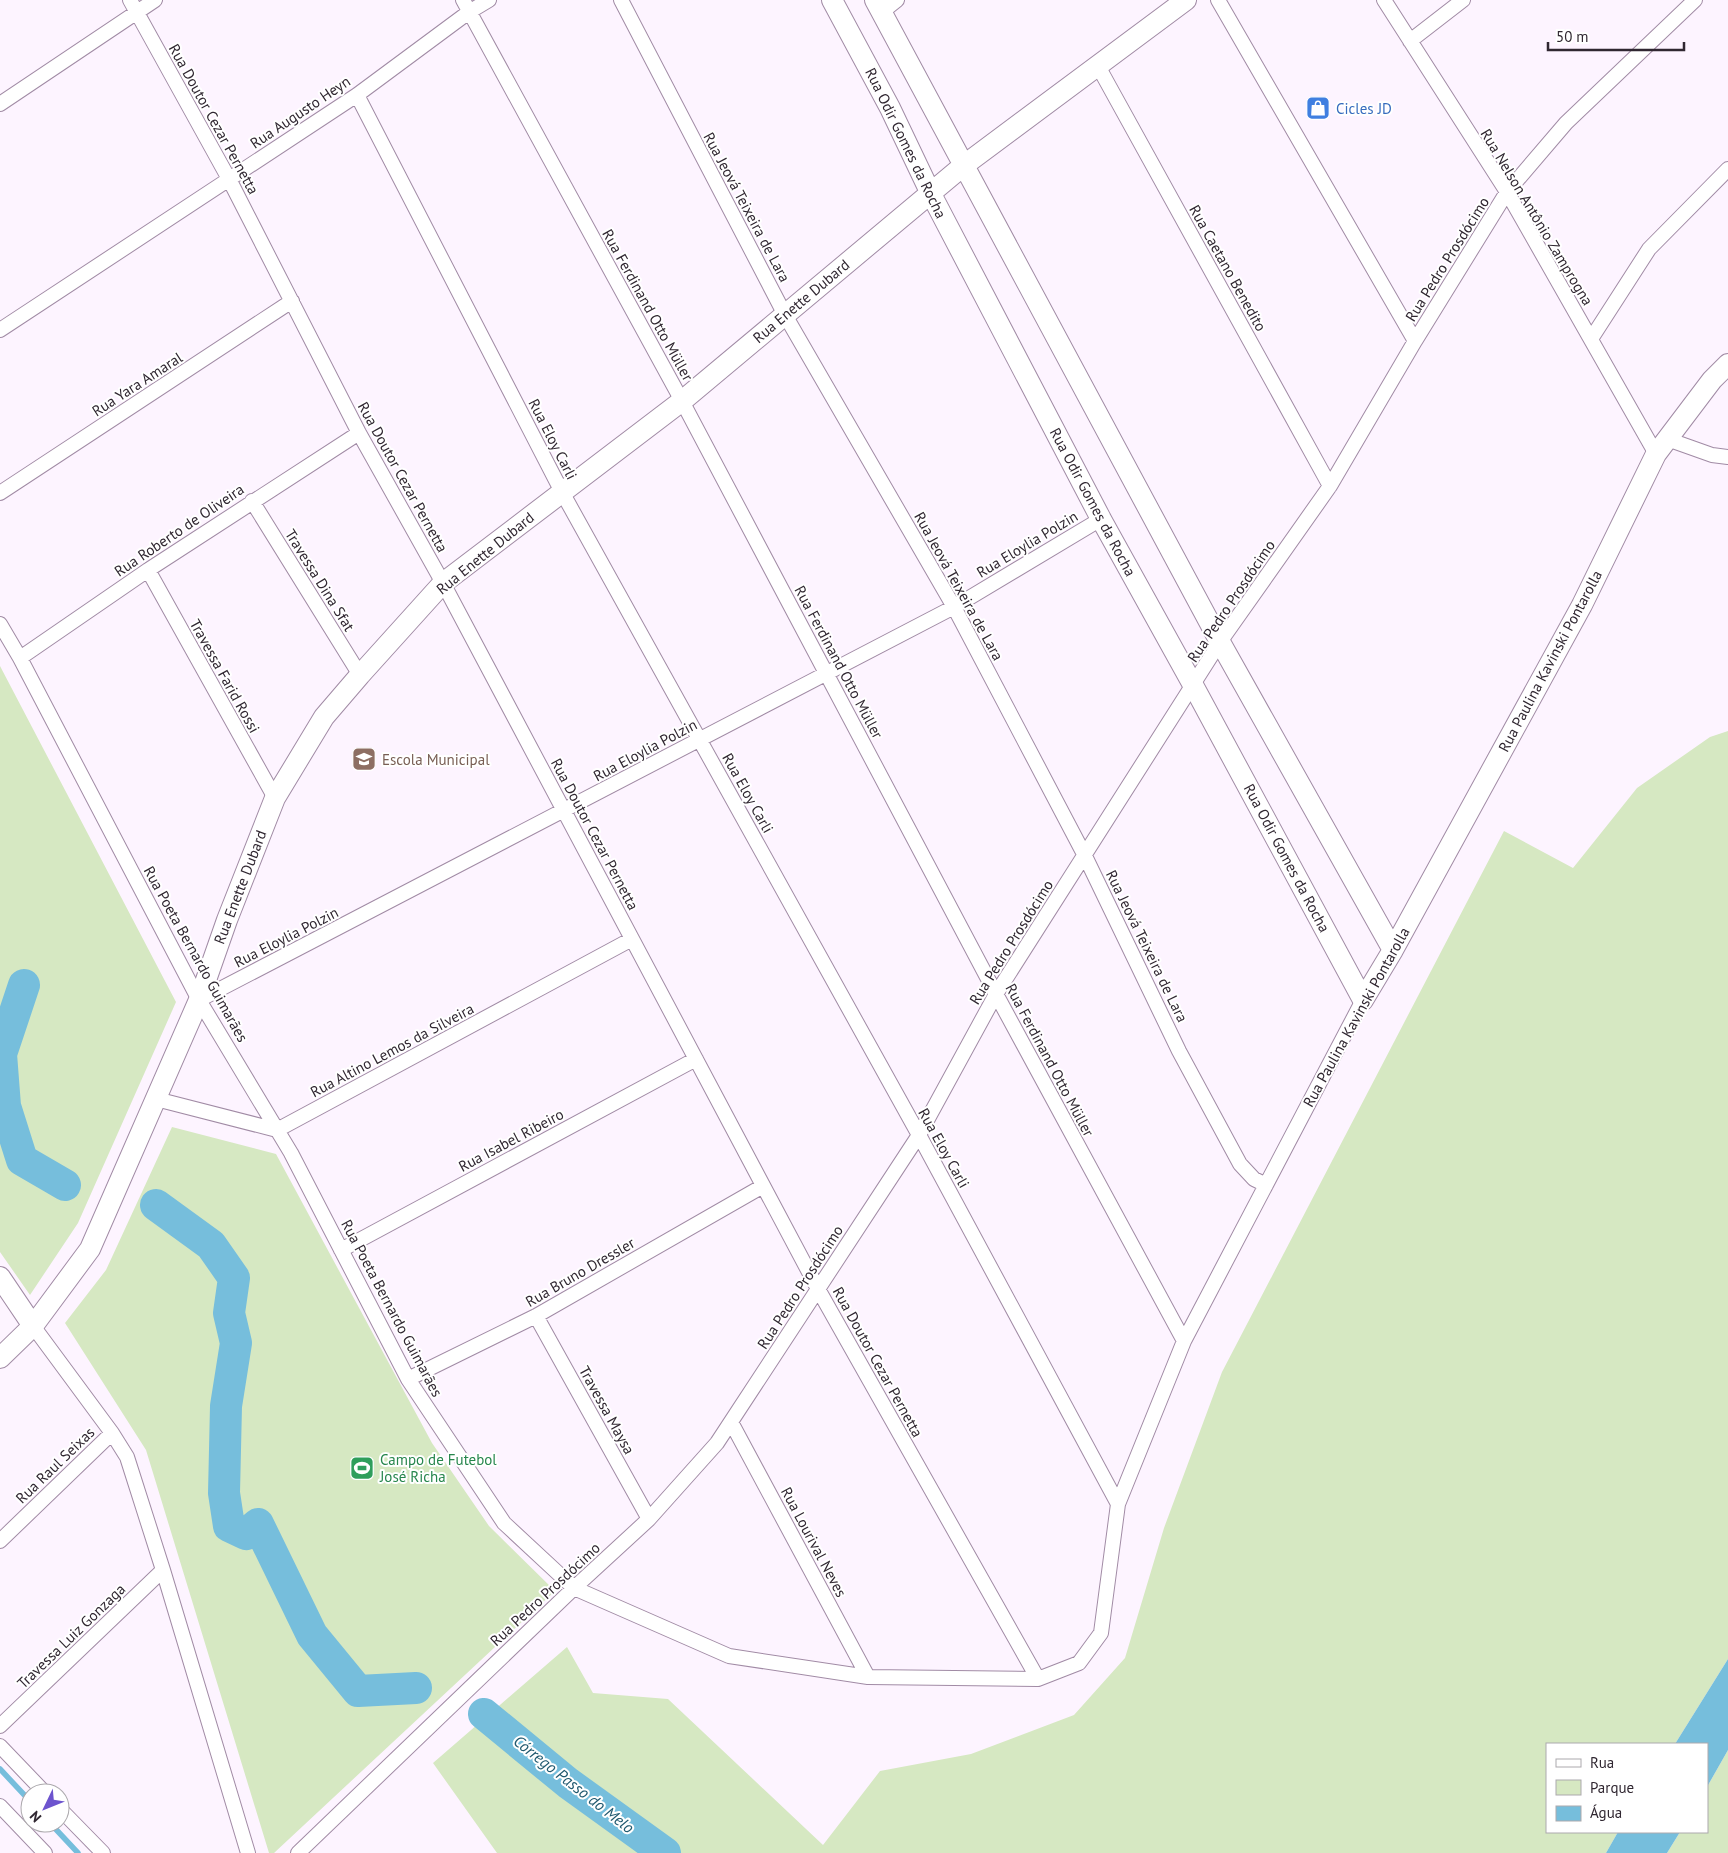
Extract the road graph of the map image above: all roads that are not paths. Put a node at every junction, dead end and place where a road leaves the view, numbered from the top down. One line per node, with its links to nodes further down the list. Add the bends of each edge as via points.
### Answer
1 (155, 0): 11 (street)
2 (489, 0): 12 (street, Rua Augusto Heyn)
3 (621, 0): 23 (street, Rua Jeová Teixeira de Lara)
4 (832, 0): 21 (street, Rua Odir Gomes da Rocha, via 890,108)
5 (1186, 0): 14 (street, Rua Enette Dubard)
6 (1218, 0): 26 (street)
7 (1384, 0): 13 (street, Rua Nelson Antônio Zamprogna)
8 (1463, 0): 13 (street)
9 (1695, 0): 20 (street, Rua Pedro Prosdócimo, via 1566,123)
10 (884, 4): 17 (street)
11 (134, 6): 16 (street); 19 (street, Rua Doutor Cezar Pernetta)
12 (466, 6): 15 (street, Rua Augusto Heyn); 28 (street, Rua Ferdinand Otto Müller)
13 (1410, 41): 20 (street, Rua Nelson Antônio Zamprogna)
14 (1098, 66): 17 (street, Rua Enette Dubard); 32 (street, Rua Caetano Benedito)
15 (357, 94): 19 (street, Rua Augusto Heyn); 33 (street, Rua Eloy Carli)
16 (0, 104)
17 (963, 166): 21 (street, Rua Enette Dubard); 41 (street)
18 (1728, 169): 25 (street, via 1649,249)
19 (229, 179): 22 (street, Rua Doutor Cezar Pernetta); 24 (street, Rua Augusto Heyn)
20 (1507, 192): 25 (street, Rua Nelson Antônio Zamprogna); 26 (street, Rua Pedro Prosdócimo)
21 (931, 194): 23 (street, Rua Enette Dubard); 36 (street, Rua Odir Gomes da Rocha)
22 (292, 301): 29 (street, Rua Doutor Cezar Pernetta); 34 (street, Rua Yara Amaral)
23 (785, 315): 28 (street, Rua Enette Dubard); 39 (street, Rua Jeová Teixeira de Lara)
24 (0, 330)
25 (1591, 339): 30 (street, Rua Nelson Antônio Zamprogna)
26 (1415, 341): 32 (street, Rua Pedro Prosdócimo)
27 (1728, 364): 30 (street, Rua Paulina Kavinski Pontarolla)
28 (682, 401): 33 (street, Rua Enette Dubard); 43 (street, Rua Ferdinand Otto Müller)
29 (359, 433): 35 (street, Rua Roberto de Oliveira); 38 (street, Rua Doutor Cezar Pernetta)
30 (1662, 446): 31 (street); 51 (street, Rua Paulina Kavinski Pontarolla, via 1582,605)
31 (1728, 457)
32 (1330, 486): 41 (street, Rua Pedro Prosdócimo)
33 (562, 492): 38 (street, Rua Enette Dubard); 46 (street, Rua Eloy Carli)
34 (0, 493)
35 (252, 501): 37 (street, Rua Roberto de Oliveira); 44 (street, Travessa Dina Sfat)
36 (1100, 519): 39 (street, Rua Eloylia Polzin); 45 (street, Rua Odir Gomes da Rocha)
37 (148, 570): 42 (street, Rua Roberto de Oliveira); 47 (street, Travessa Farid Rossi)
38 (444, 583): 44 (street, Rua Enette Dubard); 48 (street, Rua Doutor Cezar Pernetta)
39 (954, 607): 43 (street, Rua Eloylia Polzin); 49 (street, Rua Jeová Teixeira de Lara)
40 (0, 624): 42 (street, Rua Poeta Bernardo Guimarães)
41 (1220, 642): 45 (street, Rua Pedro Prosdócimo); 51 (street)
42 (20, 658): 53 (street, Rua Poeta Bernardo Guimarães)
43 (826, 674): 46 (street, Rua Eloylia Polzin); 52 (street, Rua Ferdinand Otto Müller)
44 (360, 675): 47 (street, Rua Enette Dubard, via 324,717)
45 (1193, 685): 49 (street, Rua Pedro Prosdócimo); 54 (street, Rua Odir Gomes da Rocha)
46 (699, 740): 48 (street, Rua Eloylia Polzin); 58 (street, Rua Eloy Carli)
47 (275, 798): 53 (street, Rua Enette Dubard, via 227,920)
48 (564, 811): 50 (street, Rua Doutor Cezar Pernetta); 53 (street, Rua Eloylia Polzin)
49 (1085, 856): 52 (street, Rua Pedro Prosdócimo); 60 (street, Rua Jeová Teixeira de Lara, via 1180,1051 1240,1164)
50 (632, 940): 55 (street, Rua Doutor Cezar Pernetta); 57 (street, Rua Altino Lemos da Silveira)
51 (1393, 950): 54 (street, Rua Paulina Kavinski Pontarolla)
52 (996, 994): 58 (street, Rua Pedro Prosdócimo); 66 (street, Rua Ferdinand Otto Müller)
53 (200, 1000): 56 (street, Rua Enette Dubard); 57 (street, Rua Poeta Bernardo Guimarães)
54 (1363, 1000): 60 (street, Rua Paulina Kavinski Pontarolla)
55 (696, 1059): 59 (street, Rua Doutor Cezar Pernetta); 61 (street, Rua Isabel Ribeiro)
56 (156, 1100): 57 (street); 65 (street, Rua Enette Dubard, via 90,1248)
57 (277, 1130): 61 (street, Rua Poeta Bernardo Guimarães)
58 (919, 1135): 63 (street, Rua Pedro Prosdócimo); 71 (street, Rua Eloy Carli)
59 (763, 1186): 63 (street, Rua Doutor Cezar Pernetta); 64 (street, Rua Bruno Dressler)
60 (1266, 1186): 66 (street, Rua Paulina Kavinski Pontarolla)
61 (341, 1250): 68 (street, Rua Poeta Bernardo Guimarães)
62 (0, 1277): 65 (street)
63 (818, 1289): 69 (street, Rua Pedro Prosdócimo); 77 (street, Rua Doutor Cezar Pernetta)
64 (536, 1316): 68 (street, Rua Bruno Dressler); 72 (street, Travessa Maysa)
65 (34, 1326): 67 (street, Rua Enette Dubard); 70 (street)
66 (1184, 1341): 71 (street, Rua Paulina Kavinski Pontarolla)
67 (0, 1358)
68 (408, 1379): 75 (street, Rua Poeta Bernardo Guimarães, via 504,1523)
69 (731, 1422): 72 (street, Rua Pedro Prosdócimo, via 717,1443); 76 (street, Rua Lourival Neves)
70 (112, 1433): 73 (street, Rua Raul Seixas); 74 (street, via 126,1457)
71 (1118, 1504): 77 (street, Rua Paulina Kavinski Pontarolla, via 1101,1633 1079,1663)
72 (649, 1519): 75 (street, Rua Pedro Prosdócimo)
73 (0, 1541)
74 (164, 1570): 78 (street, Travessa Luiz Gonzaga); 85 (street)
75 (574, 1588): 76 (street, Rua Poeta Bernardo Guimarães, via 729,1656); 86 (street, Rua Pedro Prosdócimo)
76 (868, 1677): 77 (street, Rua Poeta Bernardo Guimarães)
77 (1038, 1679)
78 (0, 1726)
79 (0, 1746): 80 (street)
80 (35, 1783)
81 (0, 1806): 83 (street)
82 (70, 1818): 84 (street)
83 (45, 1853)
84 (103, 1853)
85 (248, 1853)
86 (298, 1853)

